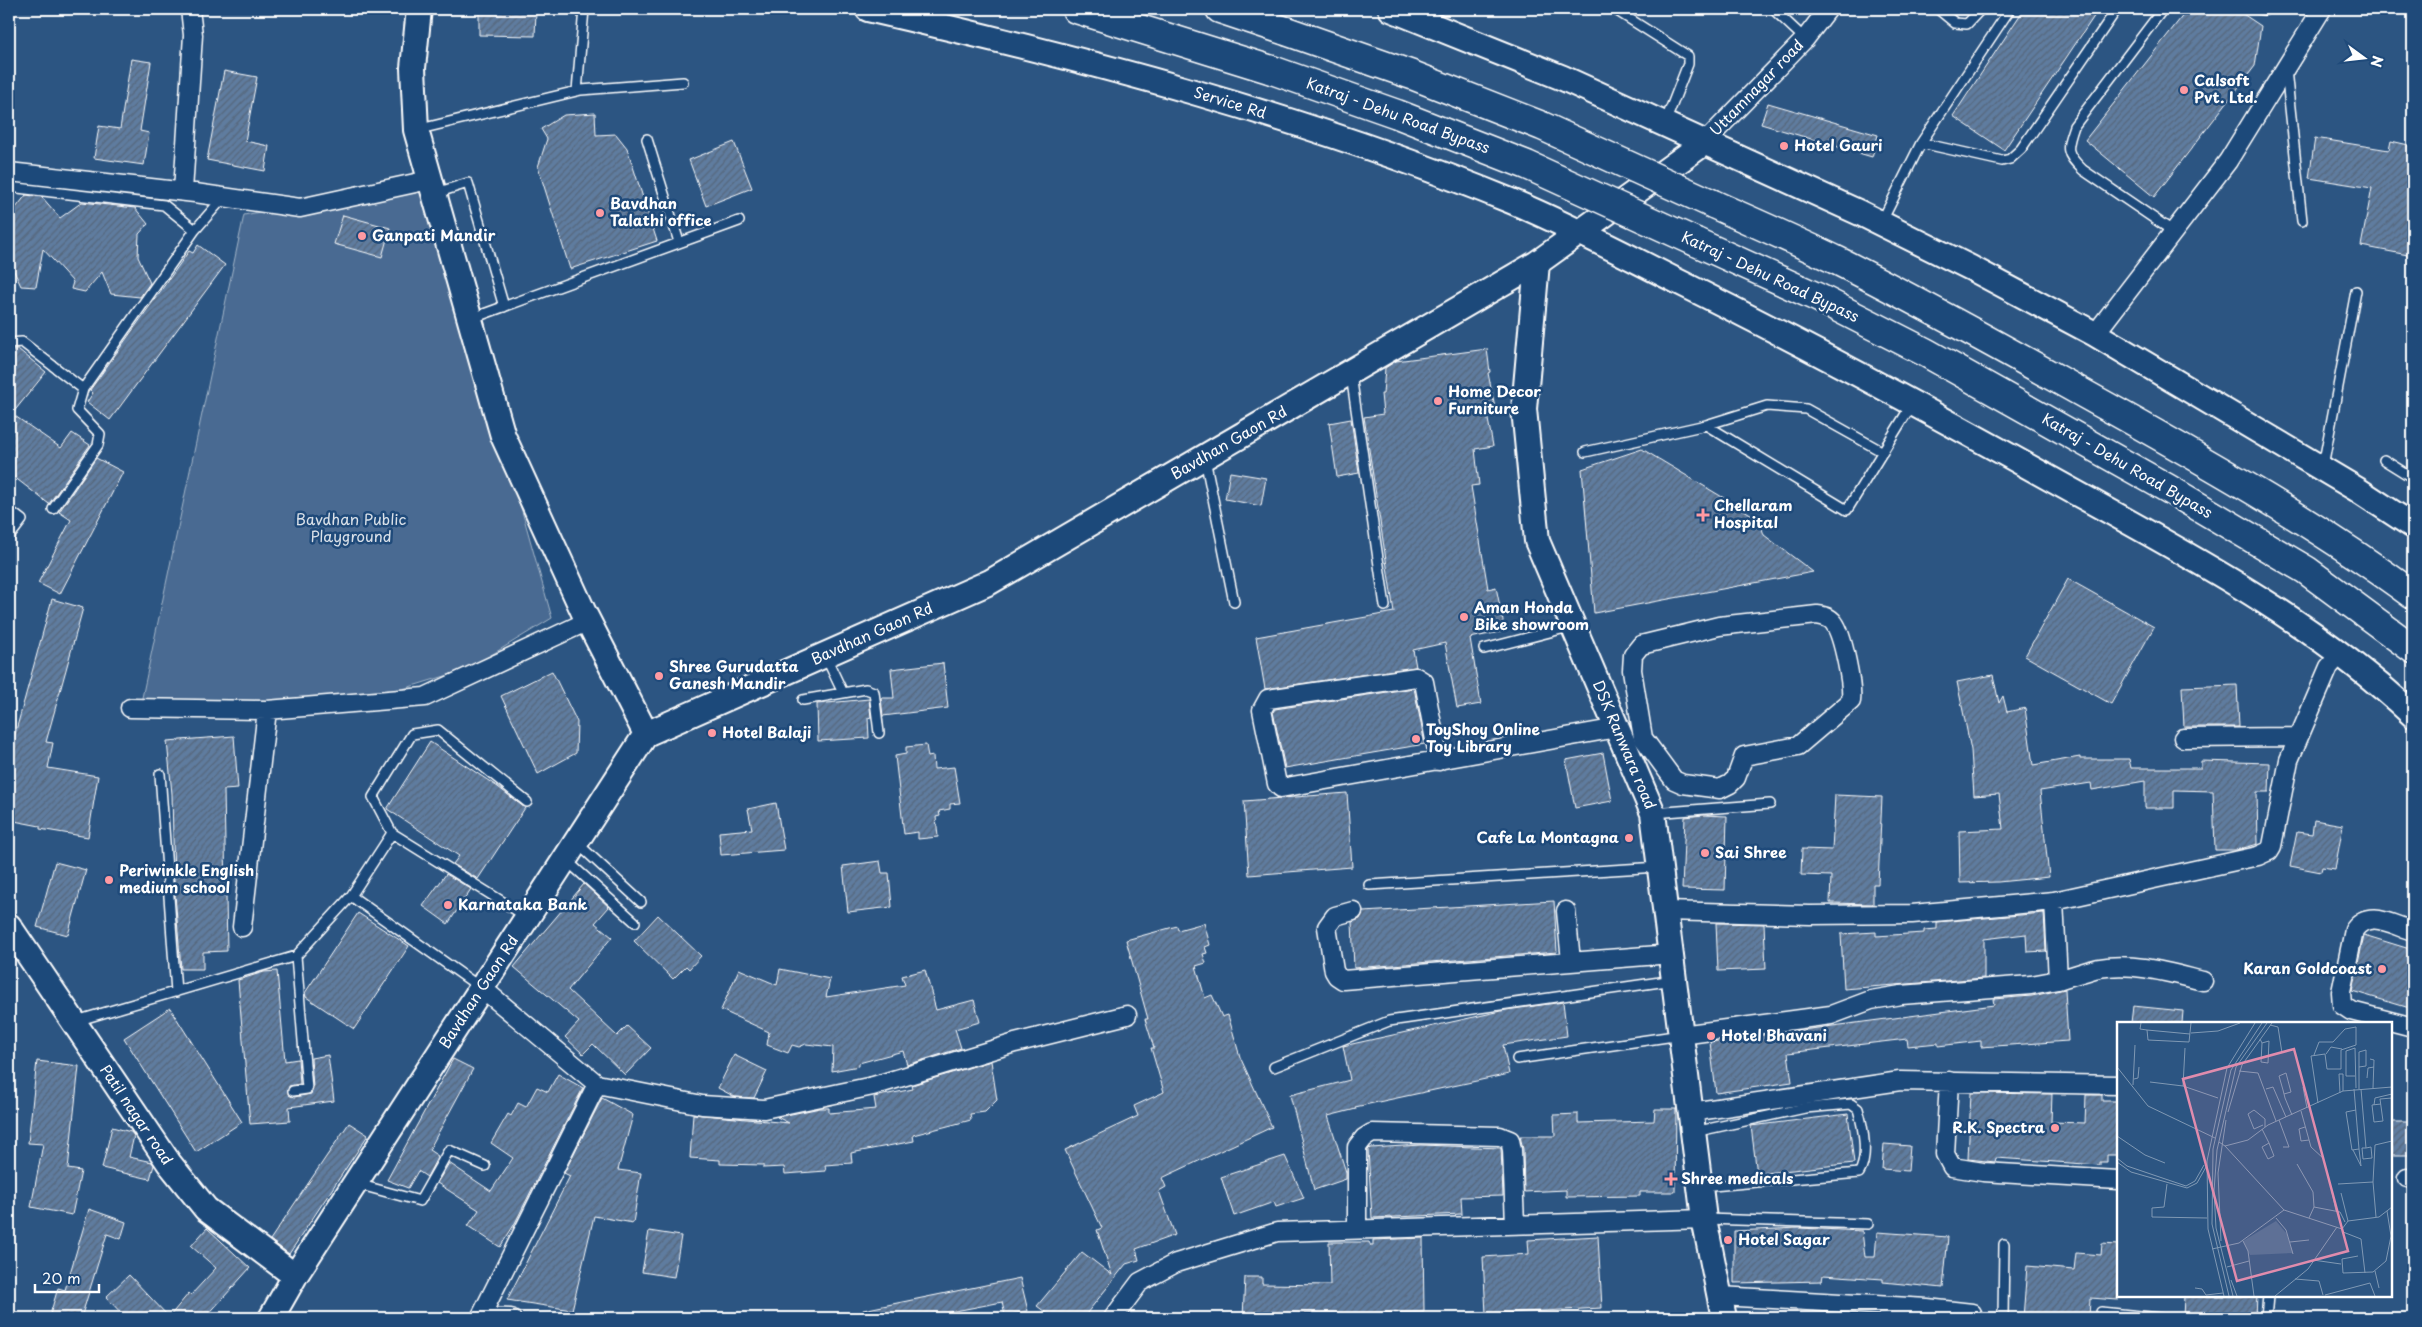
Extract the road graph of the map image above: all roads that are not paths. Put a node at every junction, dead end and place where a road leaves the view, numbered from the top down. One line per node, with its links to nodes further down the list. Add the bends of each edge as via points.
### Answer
1 (190, 9): 29 (street, via 193,35)
2 (419, 9): 22 (street, via 413,68)
3 (584, 9): 20 (lane)
4 (868, 9): 35 (street, Service Rd, via 1054,52 1259,112 1383,151)
5 (1076, 9): 64 (highway, Katraj - Dehu Road Bypass, bridge, via 1272,70 1397,114 1527,165 1819,298 1925,352 2306,570)
6 (1220, 9): 58 (highway, bridge, via 1412,75 1542,126 1837,260 2188,452 2329,536)
7 (1614, 9): 21 (lane, via 1688,56 1688,64)
8 (1773, 9): 17 (lane)
9 (1828, 9): 17 (street, Uttamnagar road)
10 (1938, 9): 11 (lane, via 1948,20 1960,24 1967,24)
11 (1981, 9)
12 (2010, 9): 25 (lane)
13 (2117, 9): 25 (lane, via 2021,149 2010,159 2002,161)
14 (2163, 9): 36 (lane, via 2074,126 2067,146 2071,158 2084,170)
15 (2322, 9): 18 (street)
16 (1397, 10): 21 (street, via 1563,78)
17 (1805, 39): 24 (street, Uttamnagar road)
18 (2286, 68): 32 (lane); 36 (street, via 2228,161)
19 (683, 82): 20 (lane)
20 (577, 91): 22 (lane)
21 (1664, 126): 24 (street)
22 (416, 130): 27 (street)
23 (647, 139): 37 (lane)
24 (1704, 143): 33 (street); 35 (street)
25 (1921, 143): 33 (lane)
26 (9, 172): 29 (street)
27 (431, 187): 30 (street, via 300,208); 40 (lane, via 468,183); 41 (street)
28 (9, 188): 34 (lane, via 164,205)
29 (183, 192): 30 (street)
30 (224, 197): 34 (lane)
31 (738, 220): 37 (lane)
32 (2302, 221)
33 (1881, 224): 42 (street)
34 (195, 230): 45 (lane)
35 (1580, 232): 38 (street); 46 (street, Service Rd)
36 (2174, 232): 42 (street)
37 (679, 242): 40 (lane)
38 (1537, 263): 44 (street, Bavdhan Gaon Rd); 62 (street, DSK Ranwara road, via 1524,409 1537,541)
39 (2356, 291): 52 (lane)
40 (504, 307): 41 (lane)
41 (469, 319): 61 (street, via 504,436)
42 (2095, 334): 52 (street)
43 (9, 343): 45 (lane, via 22,342)
44 (1350, 372): 50 (street, Bavdhan Gaon Rd); 60 (lane)
45 (83, 389): 54 (lane, via 77,410 100,434 98,446)
46 (1913, 402): 49 (lane); 65 (street, Service Rd, via 2280,611)
47 (1706, 425): 48 (lane); 49 (lane, via 1767,406 1806,409); 49 (lane, via 1847,510)
48 (1585, 452)
49 (1883, 452)
50 (1205, 457): 59 (lane); 66 (street, Bavdhan Gaon Rd, via 990,582)
51 (2384, 460): 53 (lane)
52 (2322, 469): 56 (street)
53 (2413, 478)
54 (52, 509)
55 (9, 510): 57 (lane, via 22,520)
56 (2413, 526)
57 (9, 537)
58 (2413, 596)
59 (1234, 602)
60 (1385, 606)
61 (588, 621): 70 (street, via 425,697); 74 (street)
62 (1573, 626): 63 (lane); 72 (street, DSK Ranwara road)
63 (1484, 649)
64 (2413, 649)
65 (2340, 654): 71 (street, Service Rd); 75 (street, via 2329,667)
66 (825, 655): 67 (lane); 74 (street, Bavdhan Gaon Rd)
67 (843, 693): 68 (lane); 73 (lane, via 866,689 874,692)
68 (804, 700)
69 (130, 708): 70 (street)
70 (267, 710): 97 (street)
71 (2413, 715)
72 (1617, 728): 78 (street); 79 (street, DSK Ranwara road)
73 (880, 733)
74 (646, 734): 85 (street, Bavdhan Gaon Rd)
75 (2298, 737): 76 (street); 89 (street, via 2289,760 2269,851)
76 (2182, 738)
77 (1657, 757): 77 (street, via 1674,780 1720,789 1736,778 1744,756 1798,746 1851,701 1851,681 1835,624 1826,616 1817,615 1719,626 1641,645 1633,655 1632,670 1643,738); 79 (street)
78 (1439, 761): 78 (street, via 1281,788 1277,784 1262,710 1268,699 1416,677 1424,682)
79 (1632, 765): 83 (street, DSK Ranwara road)
80 (160, 774): 106 (lane)
81 (527, 802): 84 (lane, via 438,730 412,734 373,797)
82 (1770, 804): 83 (lane)
83 (1653, 812): 86 (street, DSK Ranwara road)
84 (392, 833): 88 (lane); 94 (lane)
85 (570, 851): 90 (lane); 94 (street, Bavdhan Gaon Rd); 95 (lane)
86 (1660, 866): 87 (lane); 93 (street, DSK Ranwara road)
87 (1369, 885)
88 (352, 896): 100 (lane); 105 (lane)
89 (2054, 901): 93 (street, via 1912,914); 103 (street)
90 (641, 902)
91 (1353, 911): 101 (street, via 1335,916 1328,927 1334,971 1342,980)
92 (1566, 911): 101 (street)
93 (1665, 911): 99 (street, DSK Ranwara road)
94 (528, 917): 105 (street, Bavdhan Gaon Rd)
95 (635, 922)
96 (9, 926): 108 (street, Patil nagar road)
97 (242, 927)
98 (2413, 931): 109 (street, via 2371,918 2360,922 2354,930 2341,992 2342,1005 2351,1011)
99 (1670, 954): 101 (street); 102 (street, DSK Ranwara road)
100 (296, 956): 106 (lane); 116 (lane, via 307,1089)
101 (1571, 961)
102 (1674, 980): 110 (street, DSK Ranwara road); 112 (lane, via 1389,1021)
103 (2058, 980): 104 (street, via 2100,968 2123,967 2151,969); 110 (street, via 2030,986 1901,995 1871,1000 1832,1015)
104 (2203, 981)
105 (482, 988): 114 (street); 120 (street, Bavdhan Gaon Rd)
106 (176, 992): 108 (lane)
107 (1132, 1013): 114 (street, via 1015,1043 873,1086 764,1109 702,1105)
108 (74, 1022): 127 (street, Patil nagar road, via 168,1163 206,1209)
109 (2413, 1027)
110 (1681, 1035): 111 (lane); 117 (street, DSK Ranwara road)
111 (1517, 1059)
112 (1274, 1067)
113 (1949, 1082): 115 (street); 117 (street, via 1900,1081); 119 (street, via 1945,1154 1952,1167 1983,1172)
114 (597, 1084): 131 (street)
115 (2117, 1084)
116 (293, 1091)
117 (1692, 1122): 121 (street, DSK Ranwara road); 121 (lane, via 1851,1104 1858,1109 1860,1118 1865,1165 1860,1173)
118 (485, 1166): 120 (lane, via 449,1150 420,1201)
119 (2117, 1180)
120 (355, 1183): 127 (street, Bavdhan Gaon Rd)
121 (1700, 1187): 122 (street, DSK Ranwara road)
122 (1704, 1219): 123 (street); 124 (lane); 129 (street, DSK Ranwara road)
123 (1515, 1224): 125 (street); 125 (street, via 1510,1140 1500,1136 1372,1133 1358,1147)
124 (1868, 1224)
125 (1357, 1229): 134 (street, via 1277,1232 1176,1262 1140,1282)
126 (2004, 1244): 135 (lane)
127 (294, 1276): 132 (street, Bavdhan Gaon Rd)
128 (2268, 1297): 138 (lane)
129 (1722, 1307): 130 (street, via 1927,1308)
130 (1972, 1313)
131 (481, 1317): 133 (street)
132 (271, 1318)
133 (511, 1318)
134 (1113, 1318)
135 (2003, 1318)
136 (2101, 1318): 137 (lane, via 2101,1312)
137 (2160, 1318)
138 (2266, 1318)

